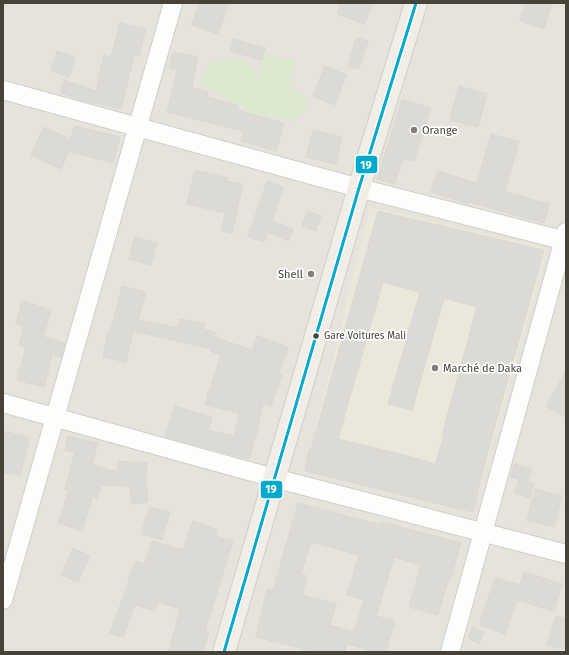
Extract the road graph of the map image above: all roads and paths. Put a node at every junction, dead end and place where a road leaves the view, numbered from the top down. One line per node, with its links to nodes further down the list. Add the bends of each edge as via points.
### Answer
1 (173, 3): 4 (street)
2 (416, 3): 5 (main road)
3 (3, 90): 4 (street)
4 (138, 127): 5 (street); 8 (street)
5 (360, 188): 6 (street); 9 (main road)
6 (565, 238): 10 (street)
7 (3, 403): 8 (street)
8 (55, 417): 9 (street); 12 (street)
9 (274, 478): 10 (street); 13 (main road)
10 (484, 532): 11 (street); 14 (street)
11 (566, 554)
12 (3, 600)
13 (224, 652)
14 (450, 652)

